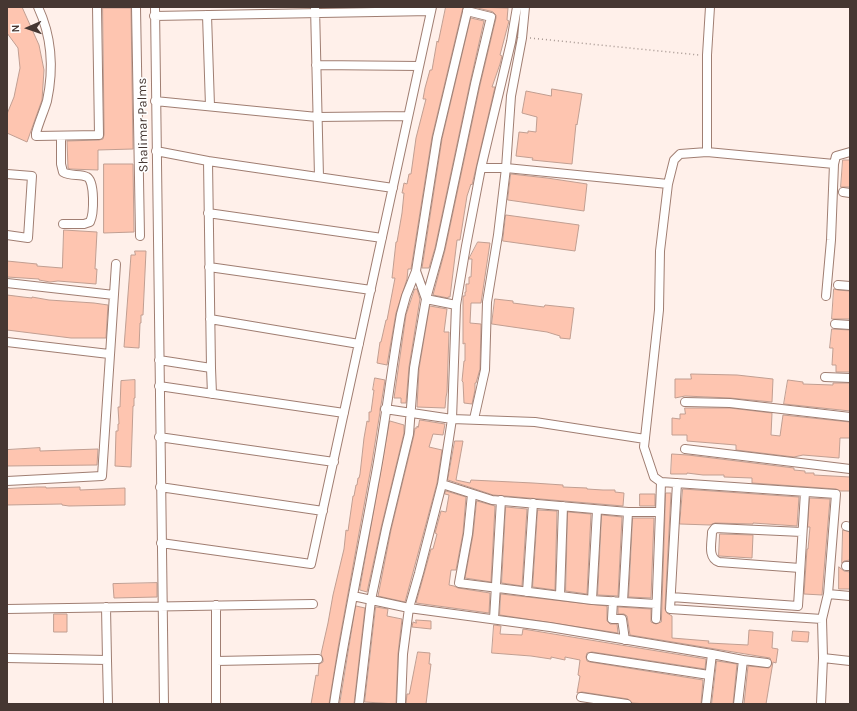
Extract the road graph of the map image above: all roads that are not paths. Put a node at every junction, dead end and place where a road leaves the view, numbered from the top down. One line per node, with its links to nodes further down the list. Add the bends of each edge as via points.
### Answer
1 (38, 7): 19 (street, via 45,22 52,74 47,102 36,136)
2 (97, 7): 19 (street, via 99,135)
3 (136, 7): 34 (street)
4 (155, 7): 12 (street, Shalimar Palms)
5 (517, 7): 25 (street)
6 (525, 7): 26 (street, via 511,96)
7 (710, 7): 21 (street, via 707,55)
8 (431, 9): 10 (street); 14 (street)
9 (467, 9): 38 (street, via 437,138); 45 (street, via 491,17 440,249)
10 (316, 10): 11 (street); 13 (street)
11 (207, 15): 12 (street); 16 (street)
12 (154, 16): 15 (street, Shalimar Palms)
13 (316, 66): 14 (street); 18 (street)
14 (419, 66): 17 (street)
15 (155, 101): 16 (street); 20 (street, Shalimar Palms)
16 (210, 106): 18 (street)
17 (408, 116): 18 (street); 30 (street)
18 (317, 117): 28 (street)
19 (61, 136): 32 (street, via 63,172 67,175 86,176 91,180 93,216 90,222 84,224)
20 (156, 151): 23 (street); 53 (street, Shalimar Palms)
21 (707, 152): 24 (street); 29 (street, via 680,154 674,160)
22 (850, 152): 24 (street, via 836,156)
23 (208, 161): 28 (street); 31 (street)
24 (834, 164): 44 (street)
25 (481, 168): 26 (street); 46 (street)
26 (506, 168): 29 (street); 65 (street, via 488,302 485,370)
27 (7, 174): 33 (street, via 32,176 28,238)
28 (318, 177): 30 (street)
29 (668, 184): 67 (street, via 660,250 659,310)
30 (393, 188): 35 (street)
31 (208, 213): 35 (street); 37 (street)
32 (63, 224)
33 (7, 235)
34 (140, 236)
35 (382, 238): 42 (street)
36 (116, 264): 43 (street)
37 (209, 267): 42 (street); 47 (street)
38 (416, 271): 45 (street); 60 (street, via 401,314)
39 (7, 283): 43 (street)
40 (838, 285): 41 (street)
41 (850, 286)
42 (371, 290): 51 (street)
43 (114, 295): 52 (street)
44 (826, 296)
45 (426, 299): 46 (street); 62 (street, via 414,368)
46 (456, 305): 64 (street)
47 (210, 319): 51 (street); 54 (street)
48 (835, 324): 49 (street)
49 (850, 325)
50 (7, 342): 52 (street)
51 (359, 344): 61 (street)
52 (110, 354): 71 (street, via 102,476)
53 (158, 360): 54 (street); 57 (street, Shalimar Palms)
54 (211, 368): 58 (street)
55 (825, 377): 56 (street)
56 (850, 378)
57 (159, 386): 58 (street); 66 (street, Shalimar Palms)
58 (212, 394): 61 (street)
59 (685, 402): 63 (street, via 730,403)
60 (386, 409): 62 (street); 91 (street, via 375,483)
61 (344, 413): 69 (street)
62 (410, 413): 64 (street); 95 (street, via 409,434)
63 (850, 417)
64 (452, 418): 65 (street); 74 (street)
65 (474, 419): 67 (street, via 535,422)
66 (160, 437): 69 (street); 75 (street, Shalimar Palms)
67 (645, 439): 72 (street, via 644,447 654,477)
68 (685, 449): 70 (street)
69 (334, 462): 82 (street)
70 (850, 469)
71 (7, 481)
72 (661, 482): 73 (street); 84 (street)
73 (677, 483): 76 (street); 94 (street)
74 (442, 484): 77 (street); 105 (street)
75 (160, 487): 82 (street); 86 (street, Shalimar Palms)
76 (805, 492): 85 (street); 90 (street, via 836,494)
77 (472, 494): 78 (street); 88 (street, via 460,583)
78 (501, 500): 79 (street); 88 (street)
79 (533, 502): 80 (street); 89 (street)
80 (562, 506): 81 (street); 92 (street)
81 (597, 510): 83 (street); 96 (street)
82 (323, 511): 86 (street, via 311,564)
83 (628, 512): 84 (street); 98 (street)
84 (660, 512): 100 (street)
85 (802, 532): 87 (street); 87 (street, via 715,528 712,532 711,557 714,561)
86 (161, 543): 101 (street, Shalimar Palms)
87 (800, 568): 104 (street)
88 (496, 588): 89 (street); 110 (street)
89 (527, 592): 92 (street)
90 (828, 594): 93 (street); 109 (street)
91 (353, 596): 95 (street); 127 (street)
92 (560, 596): 96 (street)
93 (850, 596)
94 (671, 597): 104 (street); 107 (street, via 670,609)
95 (371, 600): 105 (street); 128 (street)
96 (592, 600): 97 (street)
97 (613, 601): 98 (street); 111 (street, via 612,619 622,619)
98 (624, 602): 100 (street)
99 (313, 604): 102 (street)
100 (656, 604): 108 (street)
101 (162, 605): 102 (street); 103 (street); 125 (street, Shalimar Palms)
102 (216, 605): 119 (street)
103 (106, 606): 106 (street); 117 (street)
104 (798, 606): 107 (street)
105 (409, 608): 110 (street); 129 (street, via 403,654)
106 (7, 609)
107 (797, 618): 109 (street)
108 (656, 619)
109 (822, 619): 115 (street)
110 (494, 620): 111 (street)
111 (625, 640): 112 (street)
112 (712, 654): 118 (street); 122 (street)
113 (591, 657): 122 (street)
114 (7, 658): 117 (street)
115 (823, 658): 120 (street); 133 (street)
116 (318, 659): 119 (street)
117 (107, 660): 124 (street)
118 (742, 660): 121 (street); 132 (street)
119 (216, 661): 126 (street)
120 (850, 661)
121 (768, 663)
122 (709, 675): 131 (street)
123 (581, 697): 130 (street)
124 (108, 704)
125 (164, 704)
126 (216, 704)
127 (334, 704)
128 (359, 704)
129 (401, 704)
130 (627, 704)
131 (706, 704)
132 (738, 704)
133 (822, 704)

